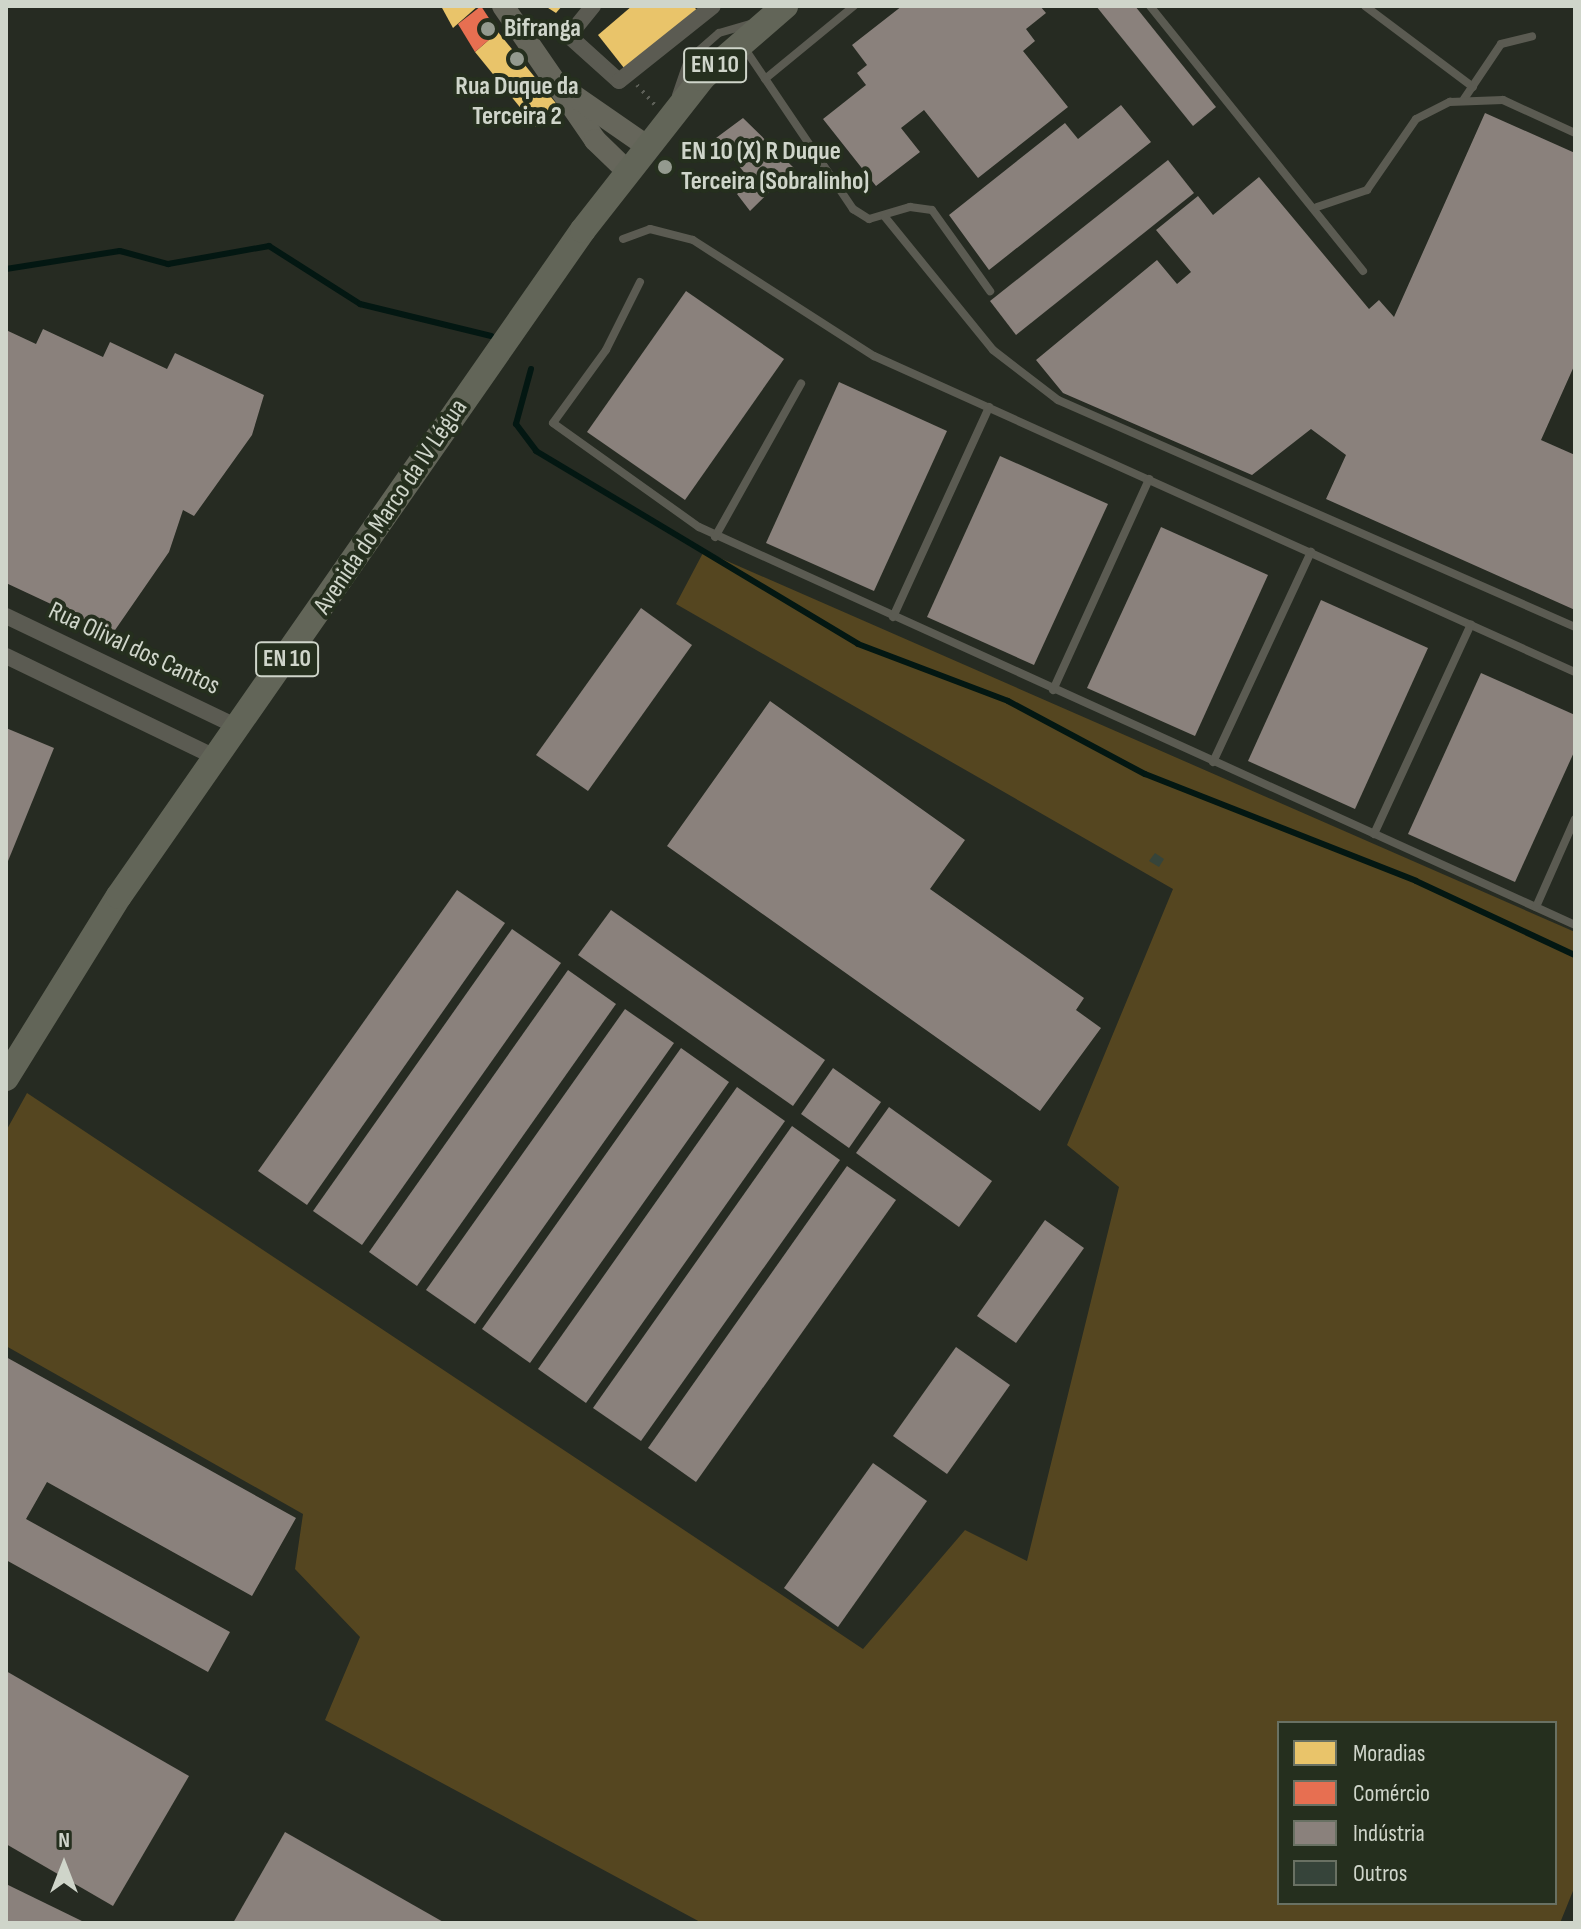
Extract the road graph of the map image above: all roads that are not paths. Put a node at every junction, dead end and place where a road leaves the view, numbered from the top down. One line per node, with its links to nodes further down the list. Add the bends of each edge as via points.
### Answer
1 (503, 6): 10 (street)
2 (593, 6): 3 (street, via 569,36 613,80 631,77)
3 (713, 6)
4 (854, 6): 11 (lane)
5 (1150, 6): 18 (lane)
6 (1365, 6): 12 (lane)
7 (776, 13): 9 (main road, Avenida do Marco da IV Légua / EN 10); 14 (lane, via 719,33 688,60)
8 (1532, 36): 12 (lane, via 1501,44)
9 (740, 42): 11 (lane); 14 (main road, Avenida do Marco da IV Légua / EN 10)
10 (549, 73): 16 (street); 17 (street)
11 (765, 79): 19 (lane, via 853,209 869,219)
12 (1473, 87): 13 (lane)
13 (1464, 99): 15 (lane, via 1503,100); 18 (lane, via 1416,119 1367,190)
14 (668, 118): 16 (main road, Avenida do Marco da IV Légua / EN 10)
15 (1575, 133)
16 (645, 145): 17 (main road, Avenida do Marco da IV Légua / EN 10)
17 (626, 170): 36 (main road, Avenida do Marco da IV Légua / EN 10)
18 (1317, 207): 21 (lane)
19 (885, 217): 23 (lane, via 910,207 932,210); 32 (lane, via 993,350 1058,400)
20 (623, 239): 25 (lane, via 650,229 693,240 835,335)
21 (1363, 271)
22 (640, 282): 27 (lane, via 606,350 553,423)
23 (990, 291)
24 (801, 384): 27 (lane)
25 (989, 407): 26 (lane); 30 (lane)
26 (1149, 479): 28 (lane); 35 (lane)
27 (715, 537): 30 (lane)
28 (1311, 552): 31 (lane); 38 (lane)
29 (6, 616): 36 (street, Rua Olival dos Cantos)
30 (893, 617): 35 (lane)
31 (1471, 624): 34 (lane); 40 (lane)
32 (1575, 627)
33 (6, 656): 37 (street)
34 (1575, 672)
35 (1053, 690): 38 (lane)
36 (240, 728): 37 (main road, Avenida do Marco da IV Légua / EN 10)
37 (219, 759): 43 (main road, Avenida do Marco da IV Légua / EN 10, via 59,984)
38 (1213, 762): 40 (lane)
39 (1575, 819): 41 (lane)
40 (1374, 834): 41 (lane)
41 (1536, 907): 42 (lane)
42 (1575, 925)
43 (6, 1078)

